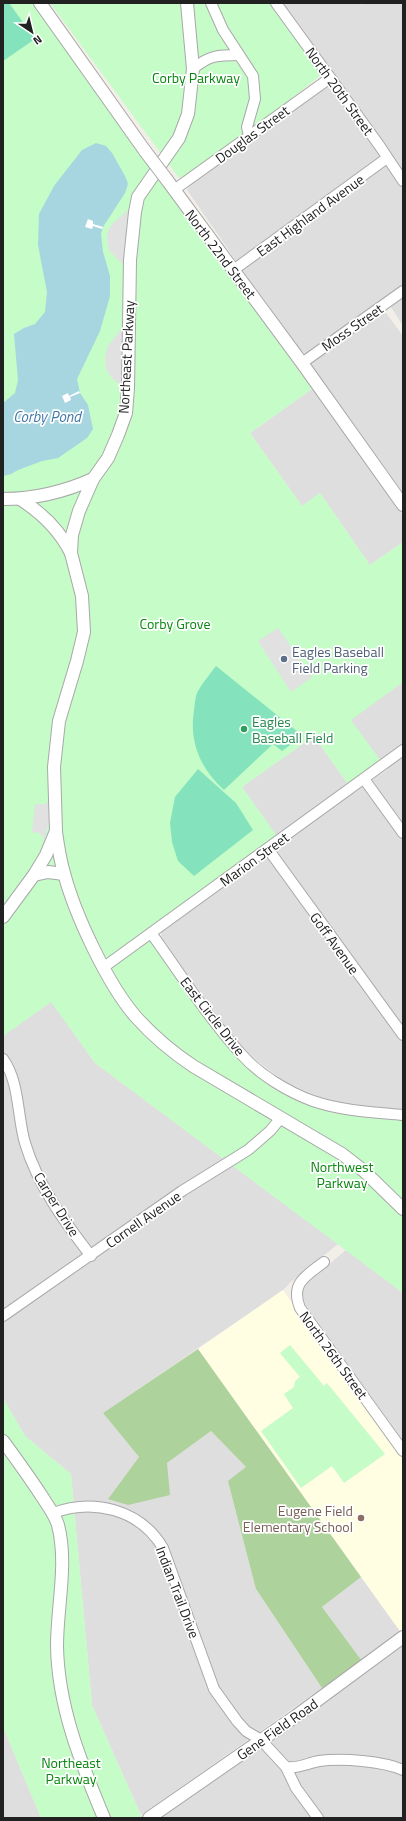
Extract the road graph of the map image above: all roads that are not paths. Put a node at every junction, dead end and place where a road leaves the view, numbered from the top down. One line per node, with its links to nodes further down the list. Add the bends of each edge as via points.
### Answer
1 (40, 3): 11 (street, North 22nd Street, bridge)
2 (187, 3): 6 (street)
3 (211, 3): 5 (street, via 223,30)
4 (276, 3): 7 (street, North 20th Street)
5 (239, 55): 6 (street, via 211,56); 8 (street, via 253,76 255,87 255,99 247,128)
6 (193, 69): 15 (street, Northeast Parkway, via 188,114 179,138 138,197 130,260 126,412 108,458)
7 (330, 78): 8 (street, Douglas Street); 9 (street, North 20th Street)
8 (249, 136): 11 (street, Douglas Street)
9 (387, 158): 10 (street, North 20th Street); 12 (street, East Highland Avenue)
10 (403, 181)
11 (174, 190): 12 (street, North 22nd Street)
12 (232, 271): 14 (street, North 22nd Street)
13 (403, 291): 14 (street, Moss Street)
14 (302, 363): 18 (street, North 22nd Street)
15 (93, 479): 17 (street, via 69,489); 19 (street, Northeast Parkway, via 72,535)
16 (3, 499): 17 (street)
17 (20, 499): 19 (street, via 52,523)
18 (403, 505)
19 (71, 553): 22 (street, Northeast Parkway, via 82,596 84,632 59,721 54,767)
20 (403, 750): 21 (street, Marion Street)
21 (364, 779): 23 (street); 24 (street, Marion Street)
22 (56, 831): 25 (street); 26 (street, Northeast Parkway)
23 (403, 833)
24 (268, 850): 28 (street, Marion Street); 30 (street, Goff Avenue)
25 (64, 874): 26 (street, via 48,872); 29 (street, via 79,914)
26 (34, 875): 27 (street, Northeast Parkway)
27 (3, 917)
28 (151, 932): 29 (street, Marion Street); 32 (street, East Circle Drive, via 242,1056 264,1074 287,1088 319,1102 352,1110)
29 (104, 967): 33 (street, via 135,1015 171,1051)
30 (403, 1035)
31 (3, 1058): 35 (street, Carper Drive, via 16,1091 22,1131 31,1163 57,1209)
32 (403, 1115)
33 (280, 1119): 34 (street, via 342,1154 381,1186); 35 (street, Cornell Avenue, via 248,1150 182,1191)
34 (403, 1209)
35 (91, 1256): 37 (street, Cornell Avenue)
36 (324, 1262): 39 (street, North 26th Street, via 298,1284 296,1297 300,1308)
37 (3, 1316)
38 (3, 1441): 40 (street)
39 (403, 1451)
40 (53, 1513): 42 (street, Indian Trail Drive, via 68,1507 106,1507 130,1516 151,1531 163,1548 214,1689 246,1731); 45 (street, via 58,1523 62,1557 57,1646 59,1676 66,1715)
41 (403, 1637): 42 (street, Gene Field Road)
42 (261, 1740): 43 (street, Indian Trail Drive); 46 (street, Gene Field Road)
43 (286, 1767): 44 (street, via 342,1760 364,1761); 47 (street, Indian Trail Drive, via 309,1809)
44 (403, 1770)
45 (104, 1818)
46 (149, 1818)
47 (318, 1818)

